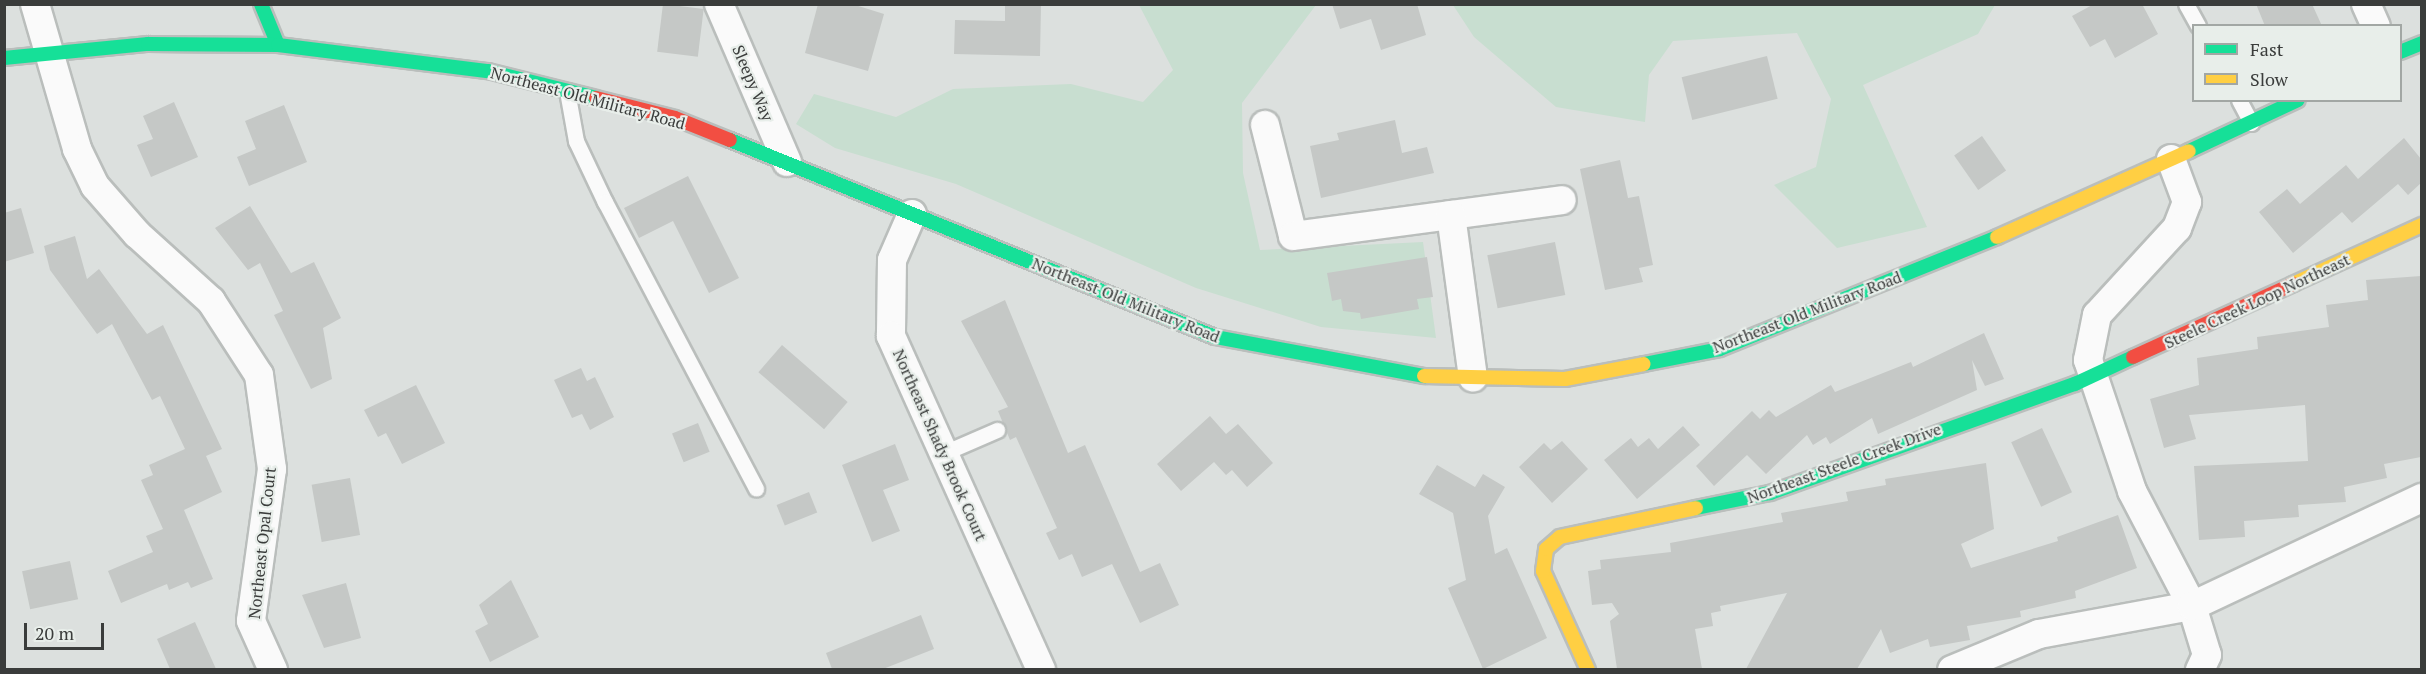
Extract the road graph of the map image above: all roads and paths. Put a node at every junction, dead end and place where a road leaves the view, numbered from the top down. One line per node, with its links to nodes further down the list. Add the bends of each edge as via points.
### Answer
1 (35, 4): 11 (street, Northeast Opal Court)
2 (261, 4): 9 (street)
3 (719, 4): 19 (street, Sleepy Way)
4 (2186, 4): 6 (lane)
5 (2366, 4): 7 (street)
6 (2197, 24)
7 (2375, 24)
8 (2421, 43): 10 (street)
9 (278, 45): 11 (street, Northeast Old Military Road, via 148,44); 13 (street, Northeast Old Military Road, via 488,71)
10 (2402, 51)
11 (49, 53): 12 (street, Northeast Old Military Road); 31 (street, Northeast Opal Court, via 77,149 95,186 137,234 211,301 259,375 272,469 251,621)
12 (4, 58)
13 (567, 91): 19 (street, Northeast Old Military Road, via 675,118); 28 (lane, via 576,141)
14 (2240, 102): 16 (lane)
15 (2294, 102): 16 (street, Northeast Old Military Road)
16 (2251, 123): 18 (street, Northeast Old Military Road)
17 (1265, 125): 22 (street, via 1293,236)
18 (2171, 159): 24 (street, via 2187,202 2177,228 2097,315 2088,360); 25 (street, Northeast Old Military Road, via 2058,212 1720,349 1565,379)
19 (787, 162): 21 (street, Northeast Old Military Road)
20 (1562, 200): 22 (street)
21 (912, 214): 25 (street, Northeast Old Military Road, via 1215,338 1402,376); 27 (street, Northeast Shady Brook Court, via 892,260 891,336)
22 (1451, 215): 25 (street)
23 (2421, 225): 24 (street, Steele Creek Loop Northeast)
24 (2093, 376): 30 (street, via 2132,491); 33 (street, Northeast Steele Creek Drive, via 1770,493 1560,537 1546,549 1543,571)
25 (1473, 378)
26 (997, 430): 27 (lane)
27 (944, 453): 32 (street, Northeast Shady Brook Court)
28 (756, 489)
29 (2421, 498): 30 (street)
30 (2192, 606): 34 (street, via 2039,634); 35 (street, via 2207,656)
31 (273, 669)
32 (1041, 669)
33 (1588, 669)
34 (1952, 669)
35 (2200, 669)

